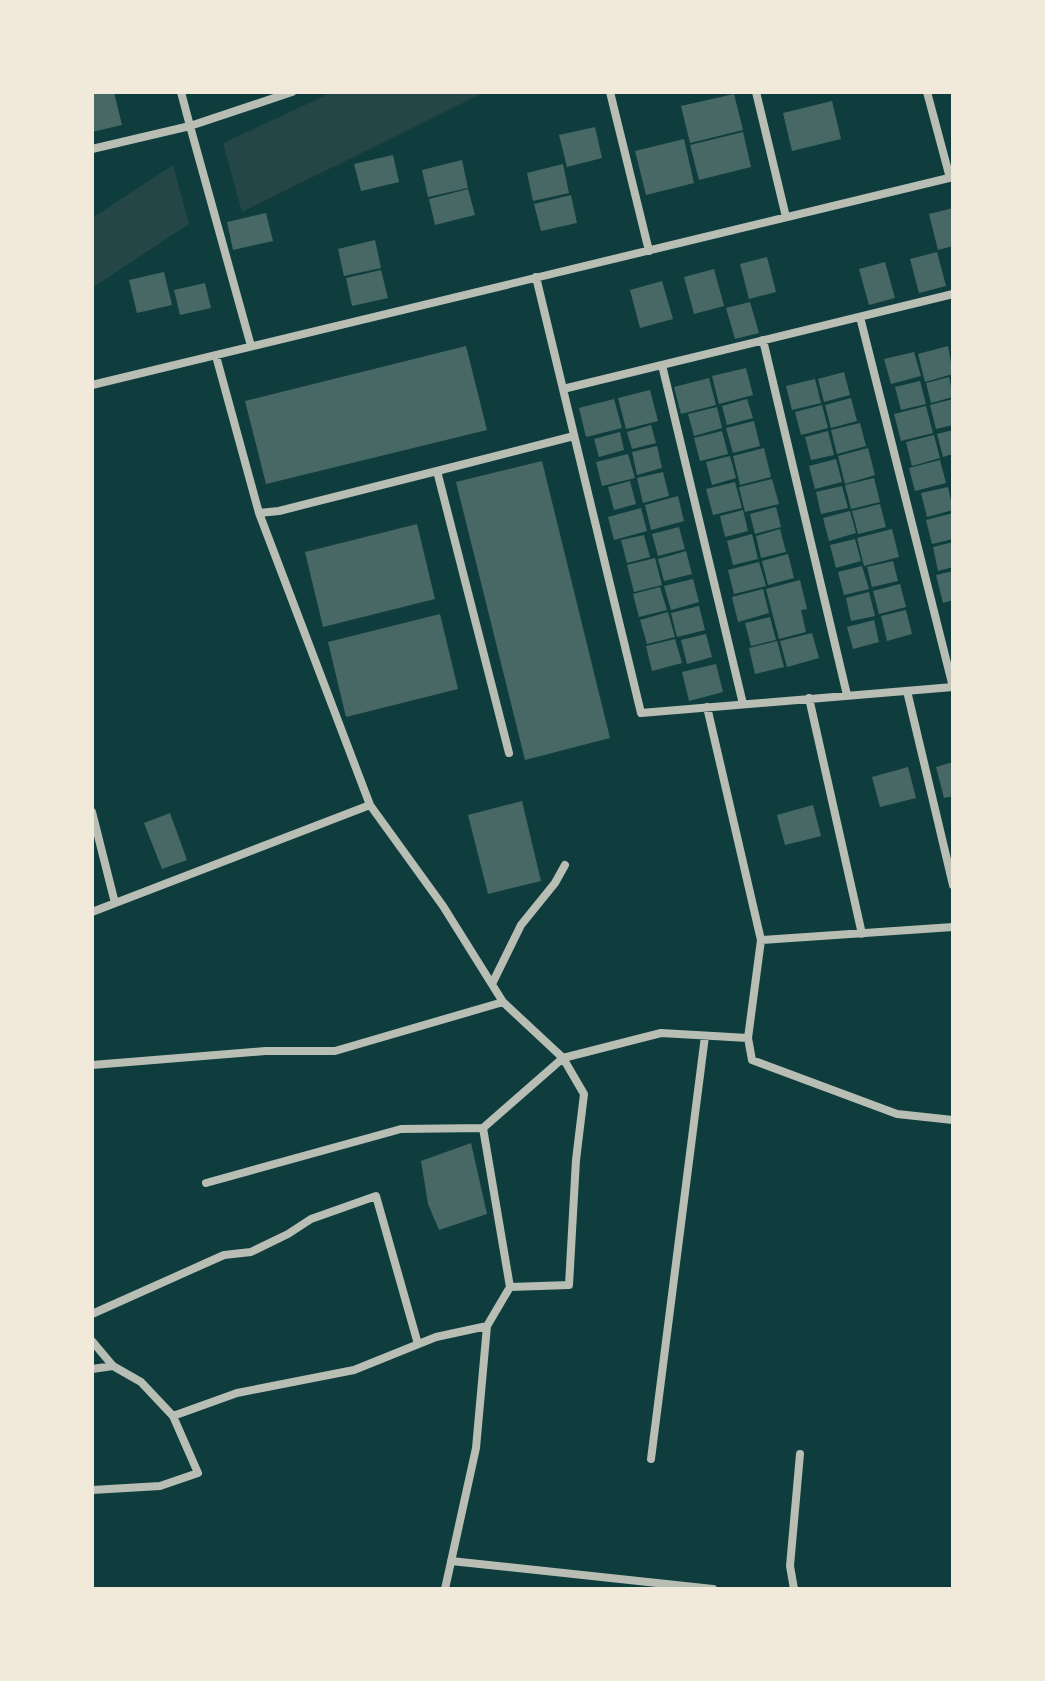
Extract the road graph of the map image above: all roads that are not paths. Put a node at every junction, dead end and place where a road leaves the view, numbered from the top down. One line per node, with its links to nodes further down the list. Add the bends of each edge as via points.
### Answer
1 (181, 92): 6 (street)
2 (292, 92): 6 (street)
3 (610, 92): 10 (street)
4 (756, 92): 9 (street)
5 (927, 92): 8 (street)
6 (190, 126): 7 (street); 15 (street)
7 (92, 149)
8 (951, 178): 9 (street)
9 (786, 217): 10 (street)
10 (649, 251): 11 (street)
11 (536, 277): 15 (street); 19 (street)
12 (953, 294): 13 (street)
13 (860, 317): 14 (street); 23 (street)
14 (763, 340): 17 (street); 25 (street)
15 (251, 346): 16 (street)
16 (216, 356): 18 (street); 22 (street)
17 (662, 365): 19 (street); 27 (street)
18 (92, 385)
19 (563, 389): 20 (street)
20 (574, 436): 21 (street); 28 (street, via 641,713)
21 (437, 471): 22 (street); 29 (street)
22 (259, 513): 30 (street)
23 (953, 687): 24 (street)
24 (907, 691): 25 (street); 33 (street)
25 (847, 695): 26 (street)
26 (809, 698): 27 (street); 37 (street)
27 (743, 704): 28 (street)
28 (707, 707): 38 (street)
29 (509, 753)
30 (370, 805): 34 (street); 39 (street)
31 (92, 812): 34 (street)
32 (565, 865): 39 (street, via 521,925)
33 (953, 885)
34 (115, 903): 35 (street)
35 (92, 912)
36 (953, 927): 37 (street)
37 (862, 934): 38 (street)
38 (761, 940): 42 (street)
39 (492, 984): 40 (street)
40 (503, 1002): 43 (street); 44 (street, via 335,1051 265,1051)
41 (705, 1036): 42 (street); 43 (street, via 661,1033); 57 (street)
42 (748, 1038): 45 (street, via 752,1060 897,1114)
43 (563, 1058): 46 (street); 48 (street, via 584,1094 569,1285)
44 (92, 1065)
45 (953, 1120)
46 (483, 1128): 47 (street, via 401,1129); 48 (street)
47 (206, 1183)
48 (510, 1287): 50 (street)
49 (92, 1314): 52 (street, via 376,1196)
50 (487, 1326): 52 (street); 59 (street, via 476,1448)
51 (92, 1341): 53 (street)
52 (418, 1344): 55 (street, via 354,1370 237,1393)
53 (113, 1366): 54 (street); 55 (street, via 141,1382)
54 (92, 1369)
55 (173, 1416): 58 (street, via 198,1473 160,1486)
56 (800, 1454): 62 (street, via 790,1566)
57 (651, 1459)
58 (92, 1490)
59 (451, 1561): 60 (street); 61 (street)
60 (445, 1589)
61 (713, 1589)
62 (794, 1589)

